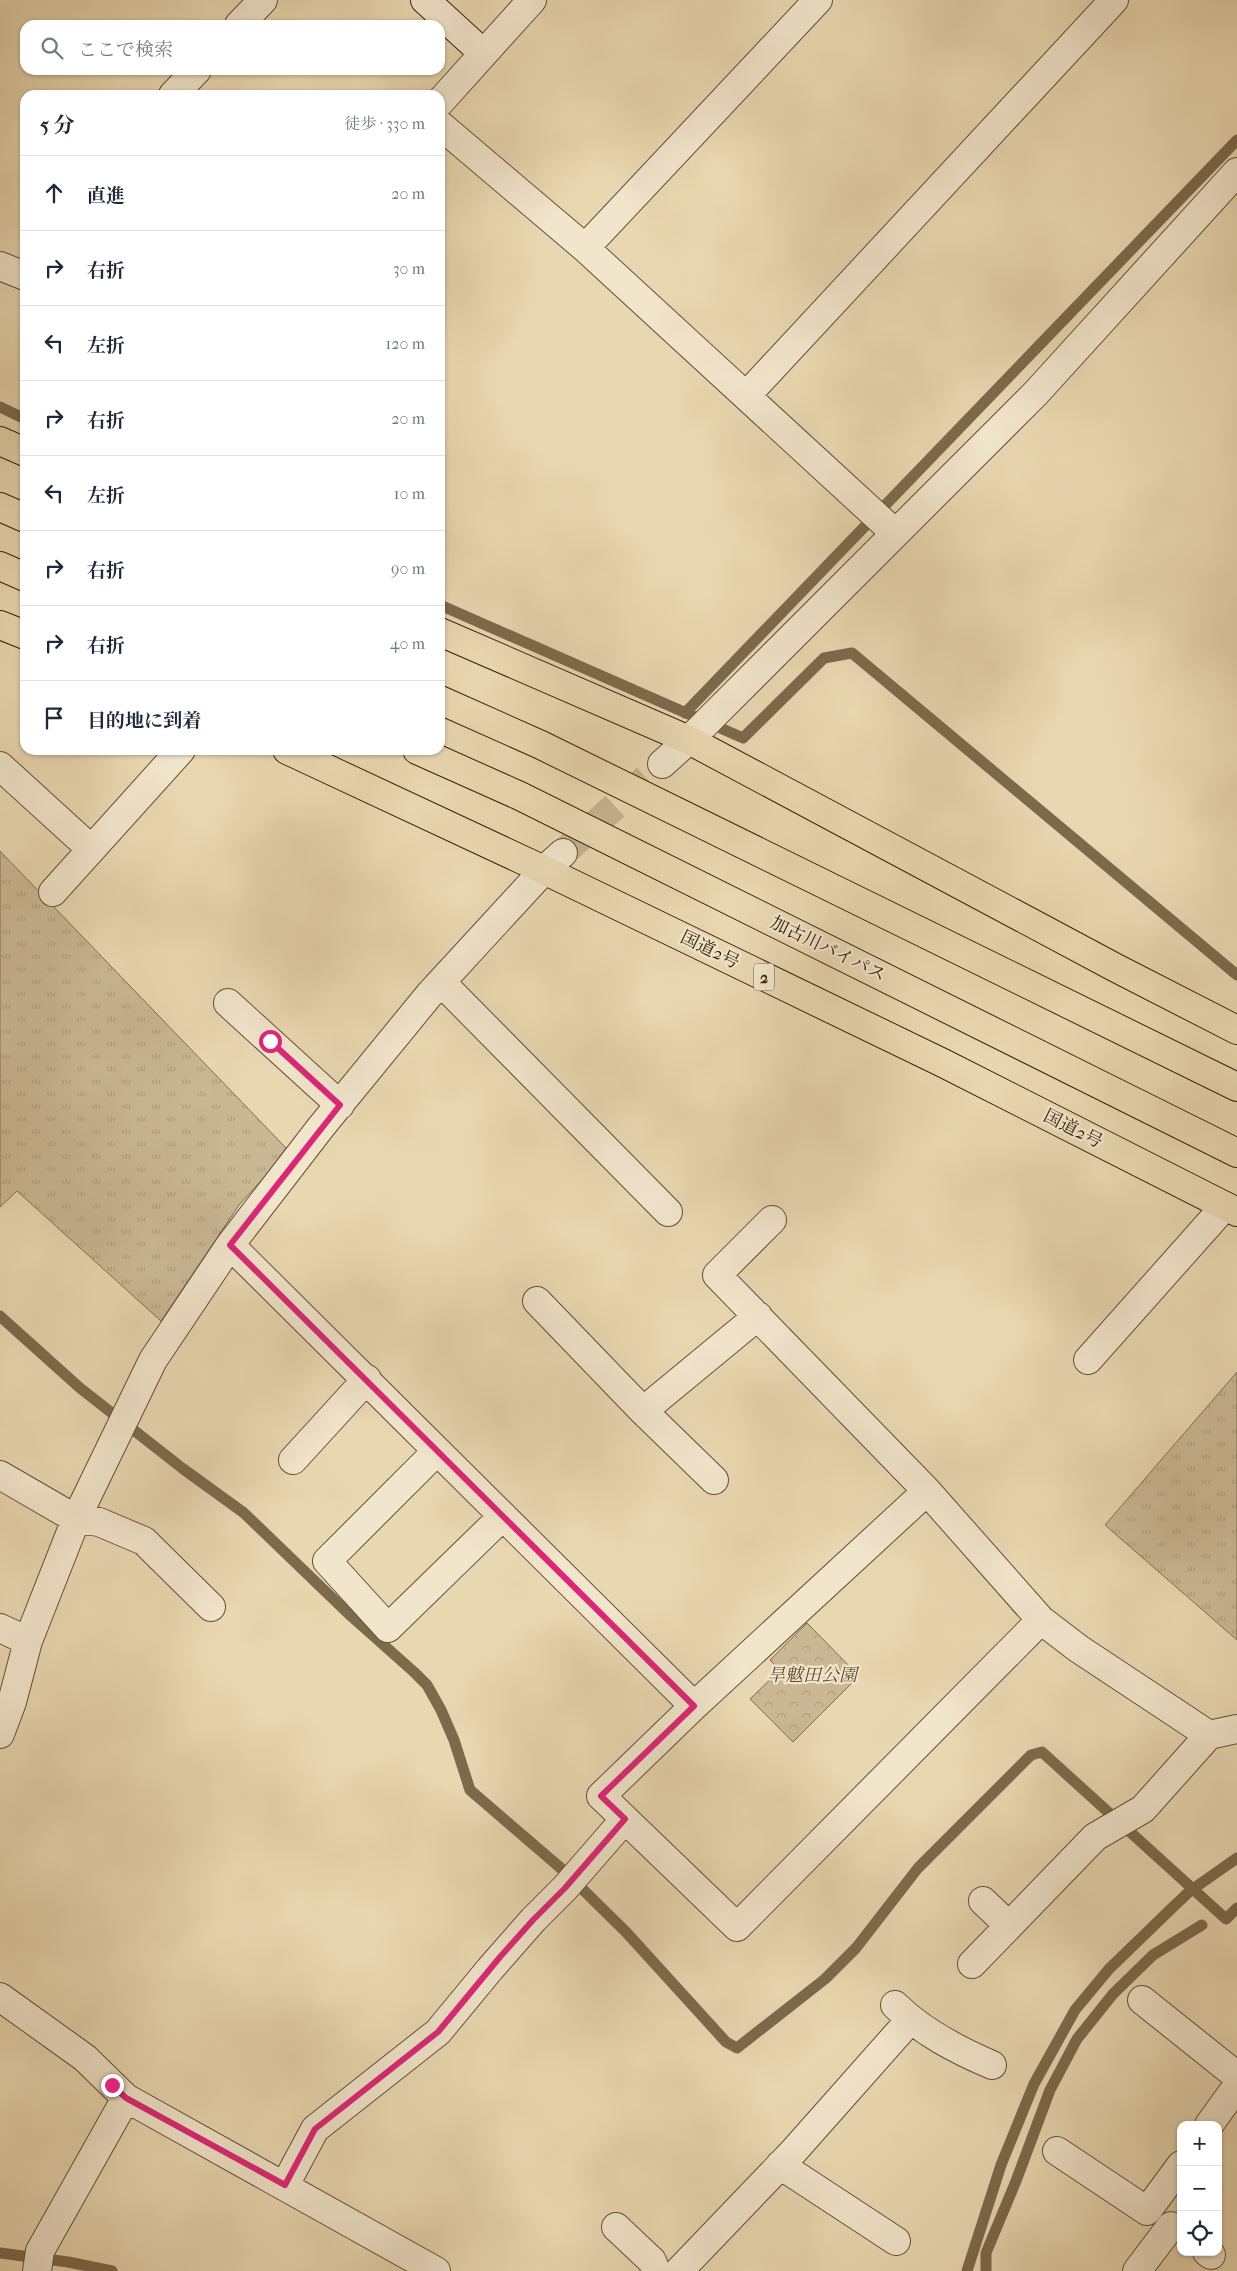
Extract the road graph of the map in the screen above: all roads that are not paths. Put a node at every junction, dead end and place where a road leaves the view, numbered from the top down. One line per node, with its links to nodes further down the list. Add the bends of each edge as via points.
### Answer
1 (263, 0): 6 (street)
2 (425, 0): 7 (street)
3 (532, 0): 7 (street)
4 (818, 0): 13 (street)
5 (1114, 0): 14 (street)
6 (244, 20)
7 (483, 53): 10 (street)
8 (192, 75): 9 (street)
9 (178, 90)
10 (445, 96)
11 (445, 129): 13 (street)
12 (1237, 172): 19 (street, via 1036,393)
13 (585, 248): 14 (street)
14 (746, 396): 19 (street)
15 (0, 441): 16 (highway)
16 (20, 450)
17 (0, 507): 18 (highway)
18 (20, 516)
19 (894, 532): 26 (street)
20 (0, 566): 21 (highway)
21 (20, 575)
22 (0, 624): 23 (highway)
23 (20, 633)
24 (445, 634): 26 (highway)
25 (445, 702): 38 (highway, via 541,744)
26 (690, 739): 30 (street); 37 (highway)
27 (176, 755): 32 (street)
28 (299, 755): 33 (highway, 国道2号 / 2)
29 (427, 755): 40 (highway, 加古川バイパス, via 520,796)
30 (662, 764)
31 (0, 766): 32 (street)
32 (91, 849): 34 (street)
33 (554, 862): 35 (street); 41 (highway, 国道2号 / 2)
34 (53, 892)
35 (441, 982): 39 (street); 42 (street)
36 (228, 1003): 39 (street)
37 (1237, 1030)
38 (1237, 1086)
39 (340, 1105): 44 (street)
40 (1237, 1153)
41 (1231, 1209): 47 (street)
42 (668, 1212)
43 (772, 1220): 46 (street, via 718,1275)
44 (230, 1245): 48 (street); 56 (street, via 153,1360)
45 (537, 1300): 49 (street)
46 (758, 1316): 49 (street); 54 (street)
47 (1088, 1360)
48 (367, 1379): 50 (street); 51 (street)
49 (643, 1411): 53 (street)
50 (437, 1451): 55 (street); 55 (street, via 327,1561 388,1628)
51 (293, 1460)
52 (0, 1475): 56 (street)
53 (714, 1480)
54 (927, 1491): 58 (street); 61 (street)
55 (503, 1516): 61 (street)
56 (76, 1519): 57 (street, via 99,1522 144,1541); 60 (street)
57 (211, 1607)
58 (1041, 1620): 64 (street, via 1079,1650); 65 (street, via 736,1927)
59 (0, 1628): 60 (street)
60 (28, 1641): 63 (street)
61 (694, 1706): 65 (street, via 601,1796)
62 (1237, 1729): 64 (street)
63 (0, 1734)
64 (1209, 1735): 67 (street, via 1144,1809 1095,1837)
65 (625, 1819): 79 (street, via 496,1962 438,2032 315,2129)
66 (983, 1902): 67 (street)
67 (1009, 1926): 68 (street)
68 (972, 1964)
69 (0, 1998): 74 (street, via 85,2058)
70 (1142, 2000): 72 (street)
71 (992, 2065): 77 (street, via 958,2050 902,2012)
72 (1237, 2076)
73 (1237, 2086): 75 (street)
74 (126, 2098): 79 (street); 84 (street)
75 (1212, 2121)
76 (1057, 2151): 80 (street)
77 (780, 2165): 83 (street); 87 (street)
78 (1180, 2166): 80 (street)
79 (285, 2185): 85 (street)
80 (1147, 2211): 82 (street)
81 (616, 2227): 86 (street, via 652,2261)
82 (1176, 2230): 88 (street)
83 (896, 2241)
84 (38, 2261)
85 (436, 2271)
86 (656, 2271)
87 (679, 2271)
88 (1137, 2271)

